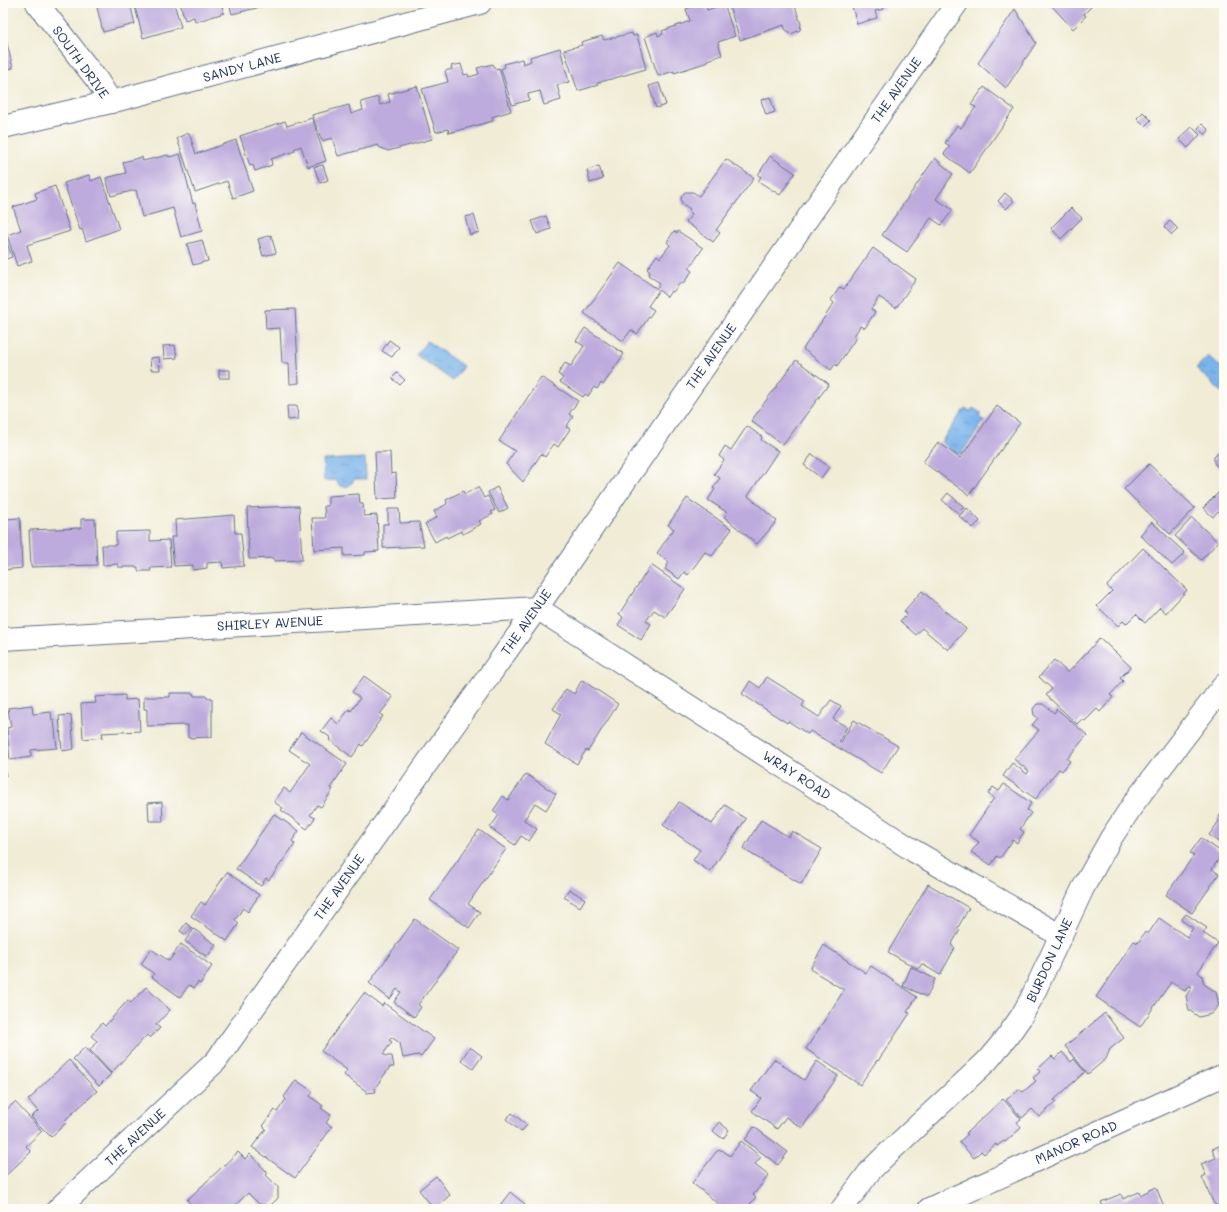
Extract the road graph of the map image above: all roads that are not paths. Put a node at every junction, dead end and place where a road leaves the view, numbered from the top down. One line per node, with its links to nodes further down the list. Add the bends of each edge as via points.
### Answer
1 (37, 3): 4 (street, SOUTH DRIVE)
2 (480, 3): 4 (street, SANDY LANE)
3 (956, 3): 6 (street, THE AVENUE)
4 (111, 102): 5 (street, SANDY LANE)
5 (3, 127)
6 (537, 608): 7 (street, SHIRLEY AVENUE); 9 (street, WRAY ROAD, via 914,851); 11 (street, THE AVENUE, via 216,1061)
7 (3, 639)
8 (1224, 685): 9 (street, BURDON LANE, via 1136,800 1111,838 1083,888)
9 (1061, 936): 12 (street, BURDON LANE, via 1031,999 1007,1037 987,1061 870,1171)
10 (1224, 1075): 13 (street, MANOR ROAD)
11 (58, 1209)
12 (842, 1209)
13 (929, 1209)

